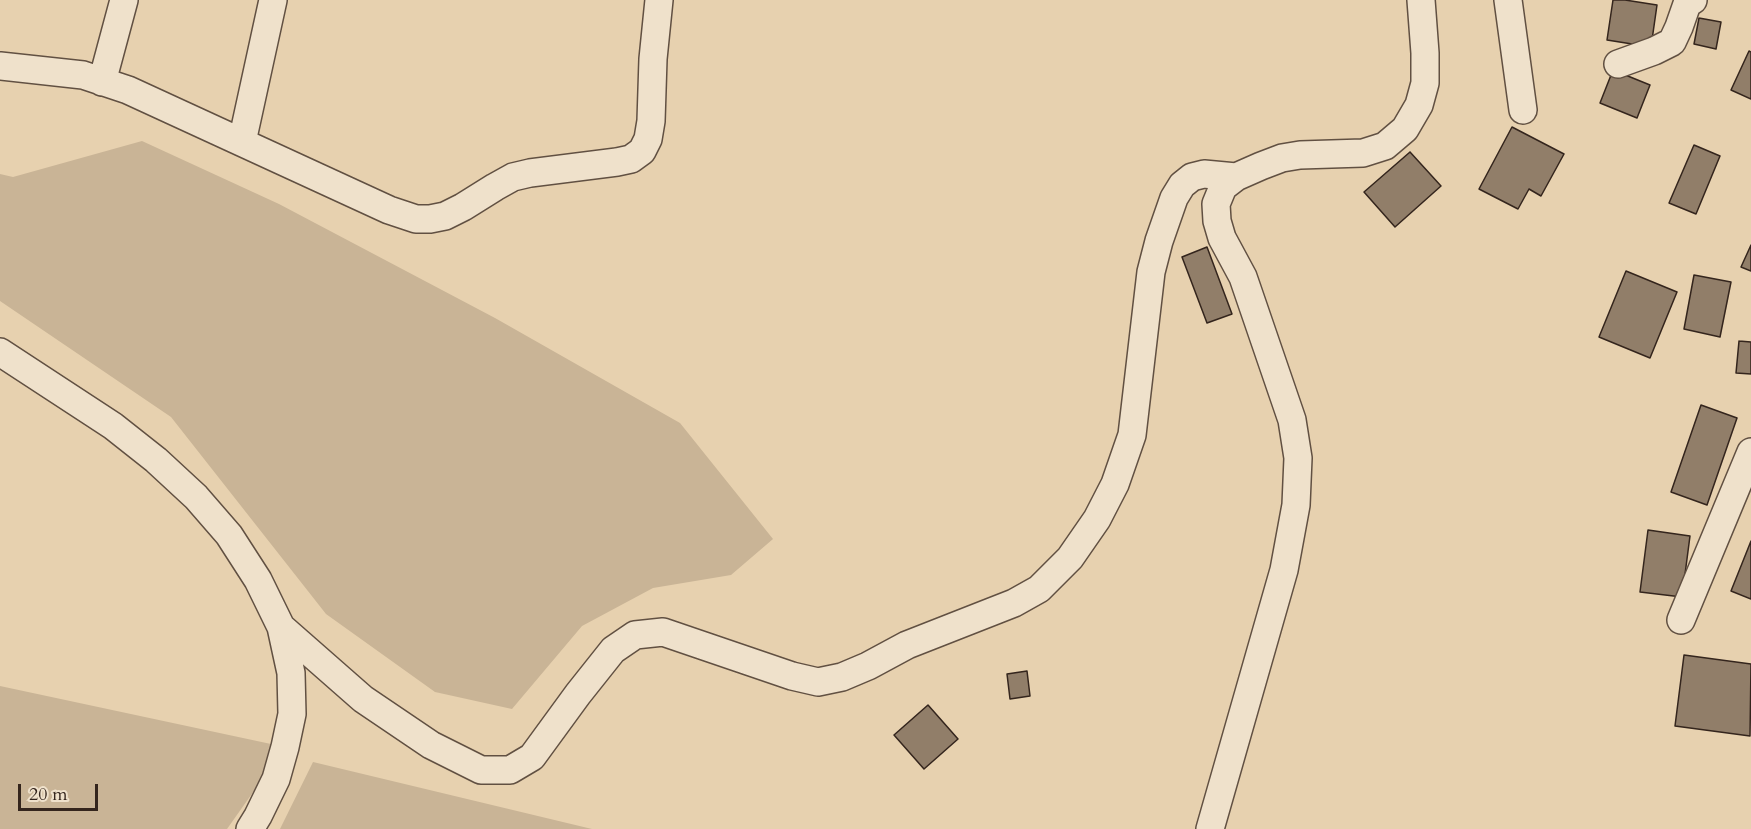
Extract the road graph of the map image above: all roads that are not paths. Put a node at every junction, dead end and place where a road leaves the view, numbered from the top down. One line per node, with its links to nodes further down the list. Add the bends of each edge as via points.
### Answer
1 (124, 0): 9 (street)
2 (273, 0): 11 (street)
3 (659, 0): 11 (street, via 650,130 642,152 631,159 513,177 445,216 416,219)
4 (1421, 0): 12 (street, via 1425,83 1419,105 1405,129 1384,146 1364,153 1300,154)
5 (1508, 0): 10 (street)
6 (1693, 0): 7 (street, via 1687,4 1672,42)
7 (1618, 64)
8 (0, 66): 9 (street, via 83,75)
9 (102, 82): 11 (street)
10 (1522, 110)
11 (242, 142)
12 (1236, 177): 16 (street, via 1192,177 1174,198 1151,272 1132,435 1115,484 1070,558 1040,589 1014,603 907,645 842,677 818,682 663,632 635,635 613,650 532,757 510,770 481,770 431,745 363,699); 18 (street, via 1223,187 1216,204 1216,221 1243,277 1292,420 1298,458 1296,505 1284,570)
13 (0, 352): 16 (street, via 112,426 196,497 229,535 258,580)
14 (1751, 452): 15 (street)
15 (1681, 620)
16 (281, 627): 17 (street, via 291,673 292,714 276,779)
17 (250, 829)
18 (1210, 829)

